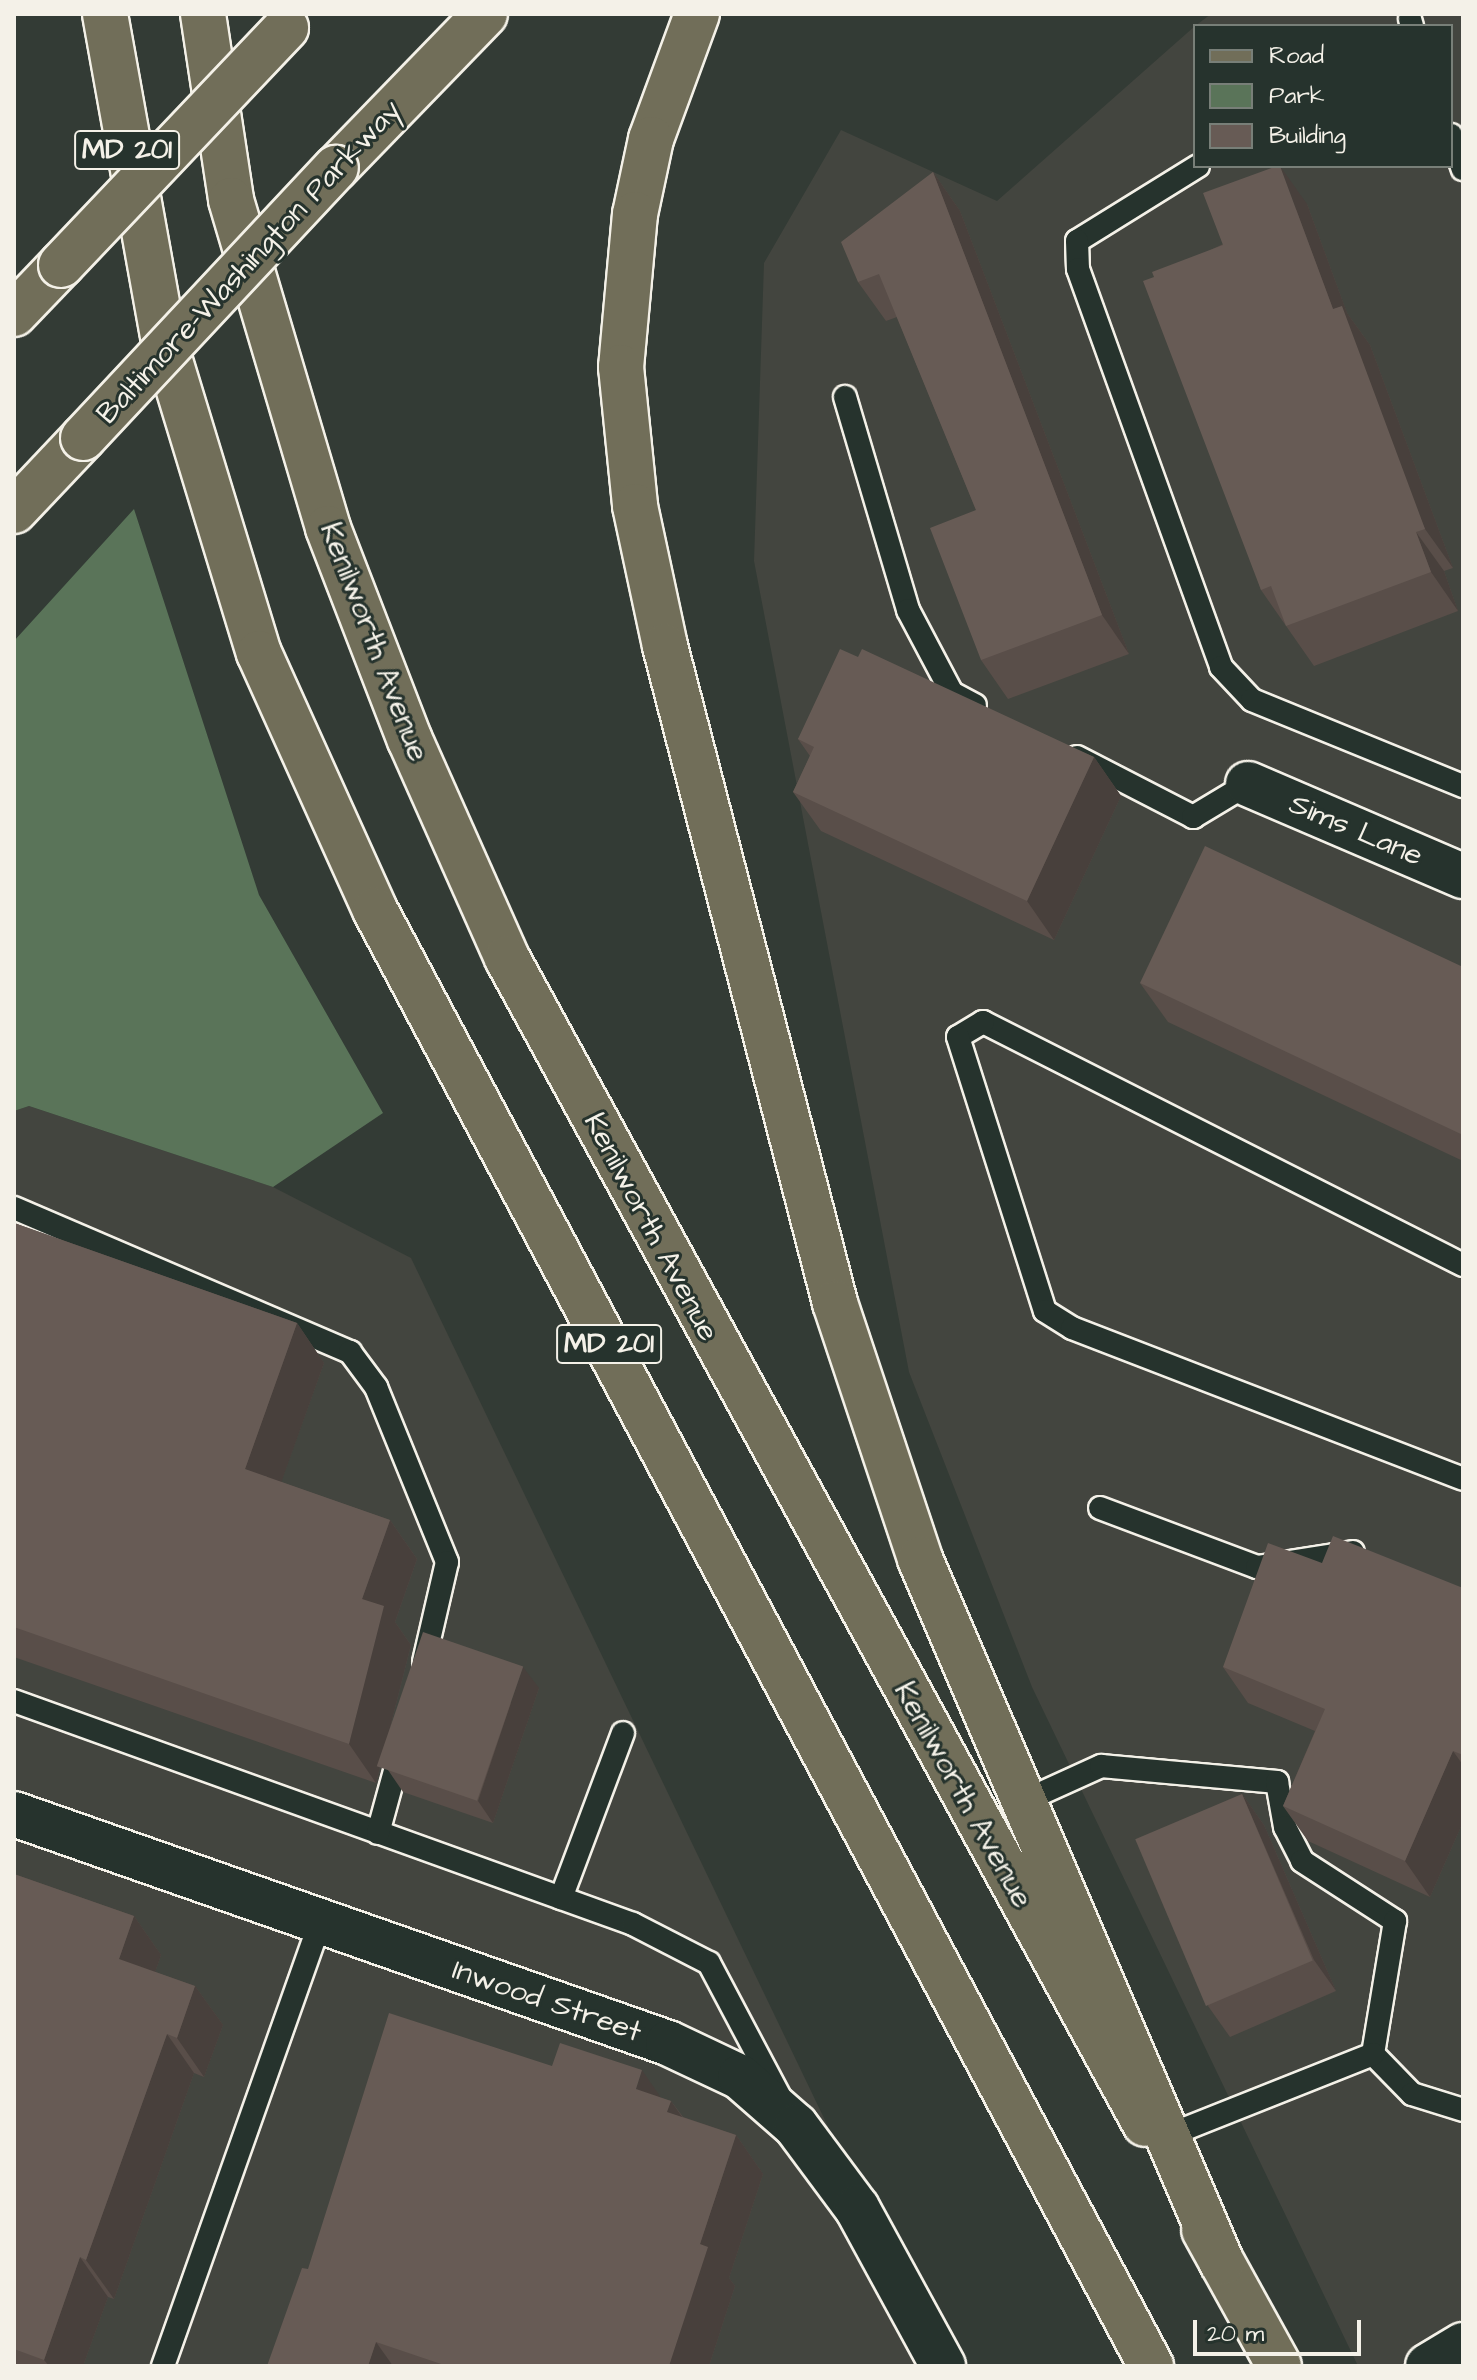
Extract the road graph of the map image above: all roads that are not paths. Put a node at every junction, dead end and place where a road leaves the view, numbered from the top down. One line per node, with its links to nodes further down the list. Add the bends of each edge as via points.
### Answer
1 (105, 14): 39 (main road, MD 201, via 164,341 259,653 375,910)
2 (203, 14): 35 (main road, Kenilworth Avenue / MD 201, via 231,200 328,528 410,740 507,958)
3 (485, 14): 11 (main road, Baltimore-Washington Parkway, bridge)
4 (697, 14): 26 (main road, via 651,139 635,214 621,367 635,506 665,646 835,1303 920,1559)
5 (293, 21): 9 (main road, bridge)
6 (1453, 141): 8 (lane)
7 (1195, 168): 15 (lane, via 1077,241 1078,269 1221,667 1252,700)
8 (1463, 169)
9 (14, 314)
10 (845, 397): 12 (lane, via 908,610 952,693)
11 (14, 511)
12 (995, 715)
13 (1051, 744): 14 (lane, via 1193,817)
14 (1248, 784): 16 (street, Sims Lane)
15 (1463, 786)
16 (1463, 876)
17 (14, 1208): 22 (lane, via 350,1352 376,1387 447,1562)
18 (1463, 1265): 19 (lane, via 983,1022 958,1037 1045,1311 1072,1328)
19 (1463, 1479)
20 (1100, 1508): 21 (lane, via 1257,1567 1292,1565 1335,1551)
21 (1382, 1559)
22 (418, 1683)
23 (14, 1701): 28 (lane)
24 (406, 1728): 28 (lane)
25 (623, 1733): 29 (lane)
26 (1024, 1801): 31 (lane, via 1101,1766 1277,1782 1285,1827 1302,1861 1395,1921); 34 (main road)
27 (14, 1814): 30 (street, Inwood Street)
28 (378, 1833): 29 (lane)
29 (561, 1898): 33 (lane, via 633,1924 709,1963)
30 (320, 1922): 33 (street, Inwood Street, via 668,2043 740,2077); 37 (lane)
31 (1373, 2054): 32 (lane, via 1412,2094); 34 (lane)
32 (1463, 2110)
33 (796, 2126): 38 (street, Inwood Street, via 857,2208)
34 (1167, 2136): 35 (main road)
35 (1222, 2263): 40 (main road, Kenilworth Avenue / MD 201)
36 (1463, 2345): 41 (street)
37 (163, 2366)
38 (943, 2366)
39 (1151, 2366)
40 (1279, 2366)
41 (1428, 2366)

